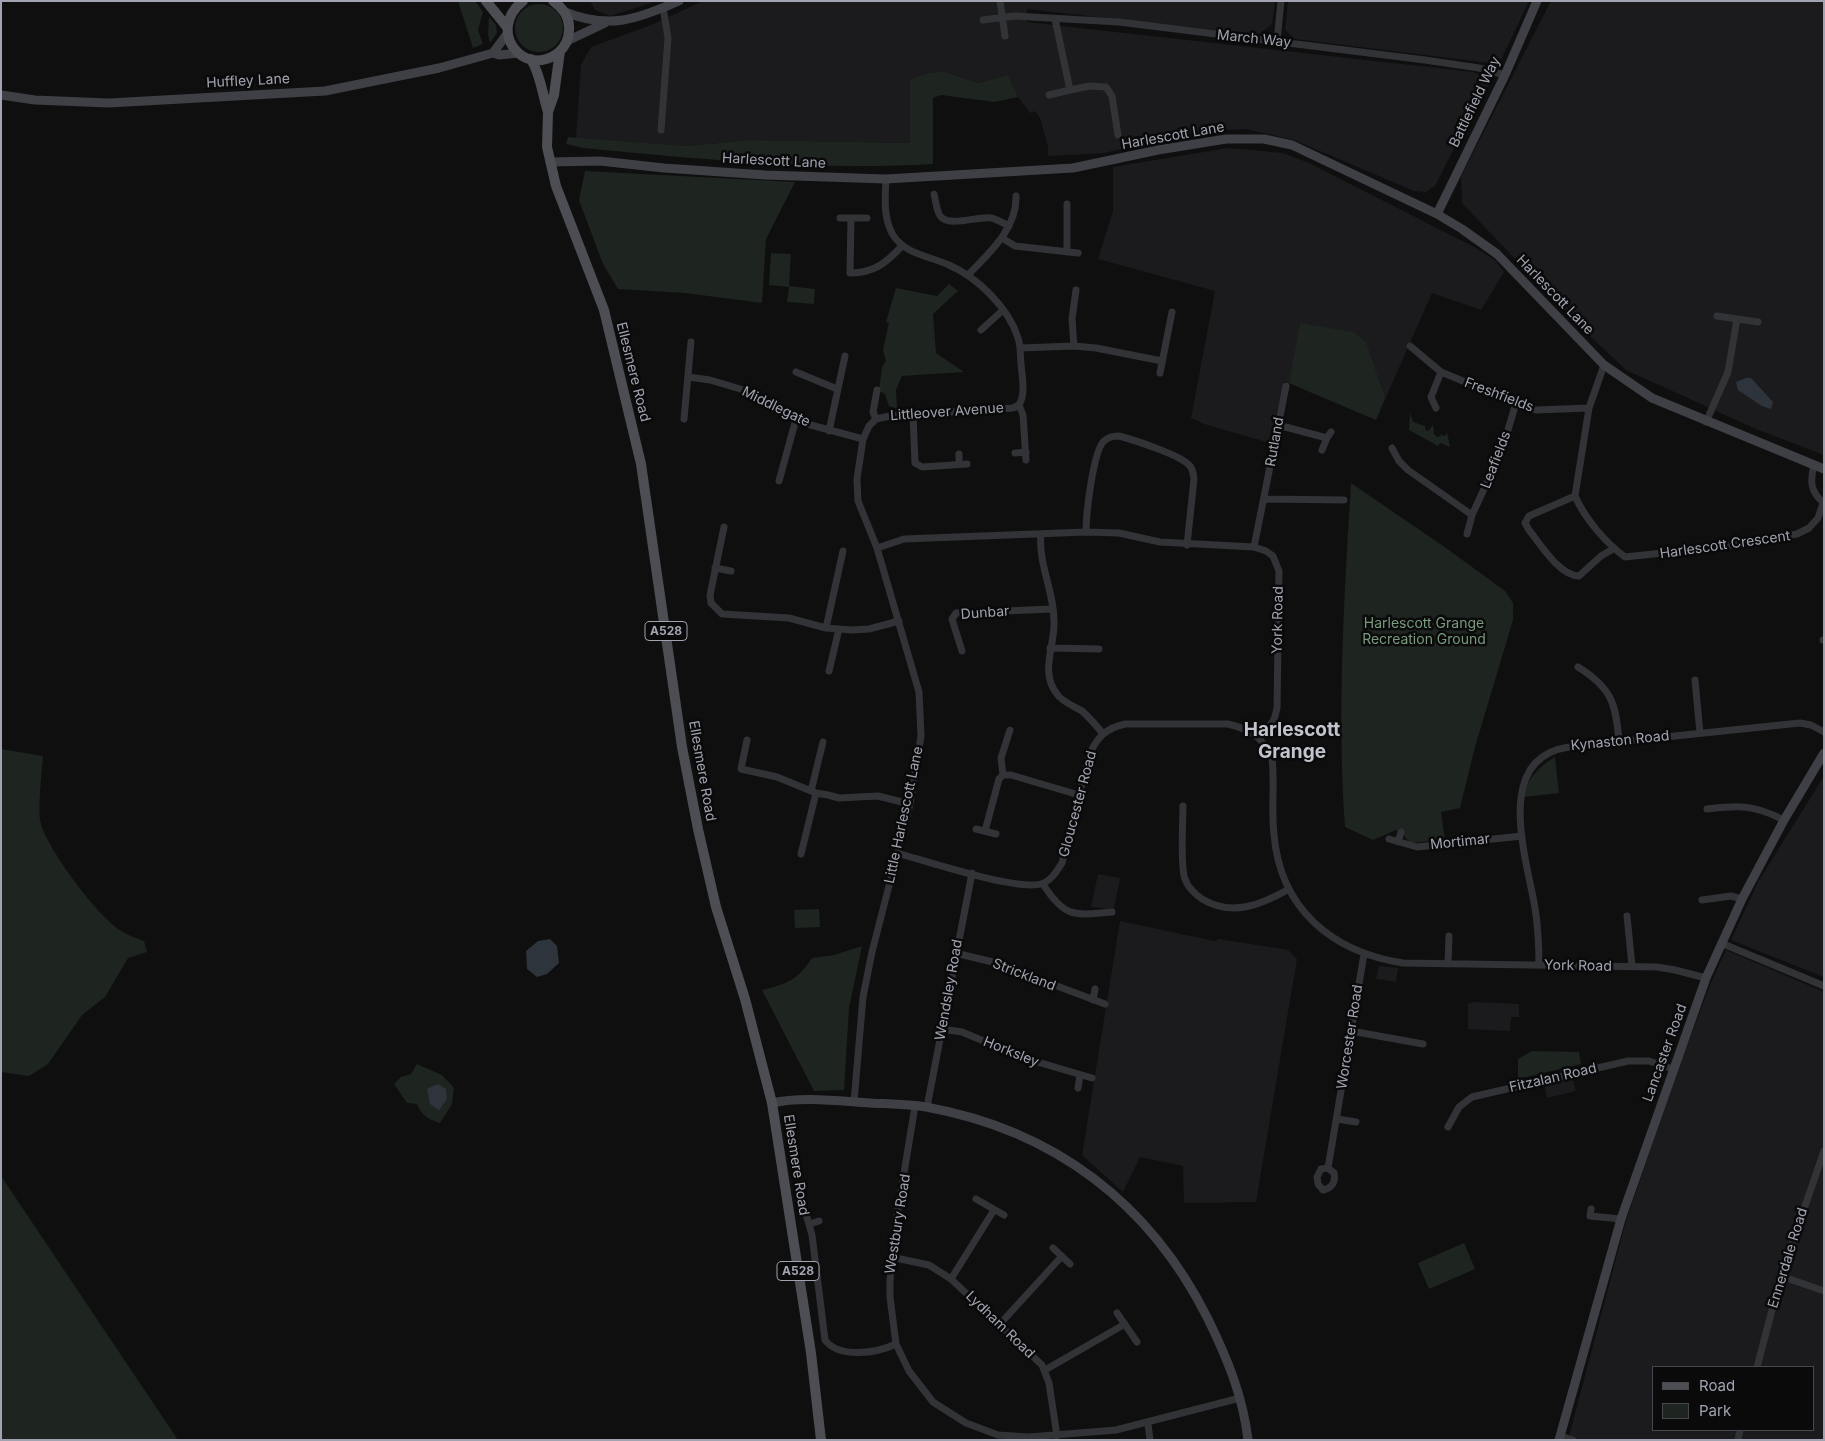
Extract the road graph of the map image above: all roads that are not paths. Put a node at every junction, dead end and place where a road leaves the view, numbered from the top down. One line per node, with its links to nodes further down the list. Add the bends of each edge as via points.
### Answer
1 (486, 1): 13 (main road)
2 (523, 1): 13 (main road, via 509,17)
3 (679, 1): 8 (street)
4 (1000, 1): 9 (street)
5 (1280, 1): 16 (street)
6 (1537, 1): 21 (street, Battlefield Way)
7 (559, 5): 12 (street, via 589,21); 15 (main road, via 569,22)
8 (662, 8): 12 (street); 26 (street, via 668,38)
9 (1002, 17): 10 (street, March Way); 11 (street, March Way); 14 (street)
10 (1055, 19): 16 (street, March Way, via 1119,22); 22 (street)
11 (983, 20)
12 (605, 23): 15 (street)
13 (507, 31): 18 (street); 19 (main road, via 510,42)
14 (1005, 36)
15 (567, 41): 17 (main road)
16 (1277, 41): 21 (street, March Way, via 1479,68)
17 (560, 51): 20 (main road, via 541,60); 25 (main road, Ellesmere Road / A528, via 554,95)
18 (493, 53): 19 (street, Huffley Lane); 23 (street, Huffley Lane, via 439,68 325,91 108,103)
19 (519, 53): 20 (main road)
20 (530, 59): 25 (main road, Ellesmere Road / A528, via 541,78)
21 (1505, 75): 33 (street, Battlefield Way)
22 (1070, 90): 24 (street); 27 (street, via 1106,87 1112,96)
23 (1, 95)
24 (1050, 96)
25 (548, 112): 28 (main road, Ellesmere Road / A528, via 546,133)
26 (661, 130)
27 (1118, 135)
28 (550, 162): 29 (street, Harlescott Lane, via 600,161 765,175); 163 (main road, Ellesmere Road / A528, via 556,186 604,310 623,383 641,464 682,747 698,829 716,907 745,999)
29 (886, 179): 33 (street, Harlescott Lane, via 1073,168 1199,143 1264,138 1292,145); 39 (street, via 887,222)
30 (934, 194): 37 (street, via 940,216 945,220 991,218)
31 (1016, 196): 37 (street, via 1016,207)
32 (1067, 204): 40 (street)
33 (1437, 214): 56 (street, Harlescott Lane, via 1497,254)
34 (840, 218): 35 (street)
35 (851, 218): 36 (street); 39 (street, via 850,273 876,269)
36 (867, 218)
37 (1008, 226): 38 (street)
38 (1002, 238): 40 (street, via 1015,246); 42 (street)
39 (902, 246): 42 (street)
40 (1067, 252): 41 (street)
41 (1078, 253)
42 (968, 275): 44 (street)
43 (1076, 290): 51 (street, via 1072,313)
44 (1002, 310): 49 (street); 53 (street, via 1015,330)
45 (1172, 312): 55 (street)
46 (1717, 316): 47 (street)
47 (1737, 319): 48 (street); 72 (street, via 1728,372)
48 (1758, 322)
49 (980, 330)
50 (691, 342): 60 (street)
51 (1074, 346): 53 (street); 55 (street)
52 (1410, 346): 58 (street, Freshfields)
53 (1020, 348): 65 (street, via 1023,396)
54 (845, 356): 62 (street)
55 (1162, 361): 59 (street)
56 (1604, 365): 67 (street); 72 (street, Harlescott Lane, via 1652,398)
57 (796, 372): 62 (street)
58 (1441, 372): 64 (street, Freshfields); 66 (street, via 1428,398)
59 (1160, 373)
60 (688, 377): 69 (street); 70 (street, Middlegate, via 747,391)
61 (1286, 386): 73 (street, Rutland)
62 (837, 389): 74 (street)
63 (876, 390): 71 (street, via 873,412)
64 (1516, 403): 67 (street, Freshfields, via 1536,410); 89 (street, Leafields, via 1502,450)
65 (1019, 405): 68 (street, Littleover Avenue); 78 (street)
66 (1436, 408)
67 (1589, 408): 85 (street)
68 (913, 414): 71 (street, Littleover Avenue); 80 (street, via 916,464 922,467 963,464)
69 (684, 419)
70 (796, 419): 74 (street, Middlegate); 84 (street)
71 (876, 419): 75 (street, Little Harlescott Lane)
72 (1706, 422): 82 (street, Harlescott Lane)
73 (1278, 425): 77 (street, via 1329,435); 86 (street, Rutland)
74 (828, 431): 75 (street, Middlegate)
75 (863, 439): 96 (street, Little Harlescott Lane, via 857,479 858,501)
76 (1392, 448): 89 (street, via 1408,470)
77 (1322, 450)
78 (1026, 452): 79 (street); 81 (street)
79 (1015, 453)
80 (959, 454)
81 (1026, 460)
82 (1814, 465): 83 (street, Harlescott Lane); 88 (street, Harlescott Crescent, via 1810,479 1813,492)
83 (1824, 469)
84 (779, 482)
85 (1576, 496): 97 (street); 97 (street, via 1529,516 1528,530 1571,576 1579,576)
86 (1265, 499): 87 (street); 95 (street, Rutland)
87 (1344, 500)
88 (1823, 503): 97 (street, Harlescott Crescent, via 1818,518 1797,534 1625,558)
89 (1472, 515): 93 (street, Leafields)
90 (724, 527): 99 (street)
91 (1086, 532): 92 (street, York Road); 94 (street, York Road, via 1118,533); 94 (street, via 1088,499 1099,451 1103,442 1119,436 1188,463 1192,469 1194,478)
92 (1041, 534): 96 (street, York Road, via 904,539); 101 (street, via 1039,548)
93 (1467, 534)
94 (1187, 545): 95 (street, York Road)
95 (1254, 547): 115 (street, York Road, via 1273,556 1279,571 1277,708 1274,720)
96 (877, 548): 102 (street, Little Harlescott Lane)
97 (1613, 549)
98 (843, 551): 103 (street)
99 (715, 568): 100 (street); 103 (street, via 711,603 722,614 788,618)
100 (730, 572)
101 (1053, 609): 105 (street); 107 (street, Dunbar, via 956,613 952,619)
102 (899, 621): 104 (street, via 869,629); 123 (street, Little Harlescott Lane, via 919,692 921,716 918,762)
103 (826, 628): 104 (street)
104 (839, 630): 109 (street)
105 (1050, 648): 106 (street); 114 (street, via 1050,681 1057,695 1081,711)
106 (1099, 649)
107 (962, 651)
108 (1578, 667): 118 (street, via 1606,689 1616,714)
109 (829, 671)
110 (1695, 680): 113 (street)
111 (1010, 730): 120 (street, via 1001,758)
112 (1824, 732): 113 (street, Kynaston Road, via 1800,723)
113 (1700, 733): 118 (street, Kynaston Road)
114 (1103, 734): 115 (street, Gloucester Road, via 1125,724 1212,723 1240,727); 122 (street, Gloucester Road, via 1091,751)
115 (1260, 738): 138 (street, York Road, via 1272,758 1274,840 1279,866)
116 (747, 740): 121 (street, via 741,768 792,781)
117 (822, 742): 121 (street)
118 (1619, 742): 131 (street, Kynaston Road, via 1564,747 1534,766 1520,799)
119 (1824, 753): 126 (street, Lancaster Road)
120 (1003, 775): 122 (street); 128 (street, via 999,779)
121 (813, 792): 123 (street, via 839,798 878,796); 135 (street)
122 (1079, 795): 137 (street, Gloucester Road, via 1062,863)
123 (910, 804): 134 (street, Little Harlescott Lane)
124 (1183, 806): 138 (street, via 1184,878 1199,897 1213,905 1249,907)
125 (1707, 809): 126 (street, via 1742,805 1761,809)
126 (1784, 820): 139 (street, Lancaster Road)
127 (976, 829): 128 (street)
128 (985, 831): 130 (street)
129 (1401, 832): 133 (street)
130 (996, 834)
131 (1522, 836): 133 (street, Mortimar, via 1418,847); 148 (street, Kynaston Road, via 1536,909)
132 (1388, 839): 133 (street, Mortimar)
133 (1398, 842)
134 (897, 853): 136 (street); 162 (street, Little Harlescott Lane, via 863,997)
135 (801, 854)
136 (972, 873): 137 (street, via 1020,885); 145 (street, Wendsley Road)
137 (1043, 884): 141 (street, via 1054,901 1067,912 1086,915)
138 (1289, 889): 146 (street, York Road, via 1299,906 1320,928)
139 (1742, 899): 140 (street, via 1731,896); 144 (street, Lancaster Road)
140 (1702, 900)
141 (1112, 912)
142 (1627, 916): 149 (street)
143 (1449, 936): 147 (street)
144 (1721, 943): 150 (street, Lancaster Road); 151 (street)
145 (955, 953): 153 (street, Strickland, via 993,962); 155 (street, Wendsley Road)
146 (1364, 954): 147 (street, York Road, via 1403,963); 156 (street, Worcester Road)
147 (1448, 964): 148 (street, York Road)
148 (1539, 965): 149 (street, York Road)
149 (1632, 966): 150 (street, York Road, via 1675,970)
150 (1706, 978): 158 (street, Lancaster Road)
151 (1824, 986)
152 (1095, 988): 153 (street)
153 (1093, 1000): 154 (street, Strickland)
154 (1105, 1004)
155 (942, 1029): 159 (street, Horksley, via 962,1032 1024,1058); 165 (street, Wendsley Road)
156 (1351, 1031): 157 (street); 166 (street, Worcester Road)
157 (1423, 1044)
158 (1673, 1069): 168 (street, Fitzalan Road, via 1649,1061 1628,1061 1472,1097 1459,1107); 176 (street, Lancaster Road)
159 (1080, 1075): 160 (street, Horksley); 161 (street)
160 (1092, 1078)
161 (1078, 1088)
162 (854, 1102): 163 (street, via 786,1100); 164 (street)
163 (772, 1103): 198 (main road, Ellesmere Road / A528, via 811,1353)
164 (916, 1106): 165 (street); 181 (street, Westbury Road)
165 (927, 1107): 193 (street, via 974,1118 1025,1137 1077,1168 1121,1200 1166,1248 1189,1283 1224,1350)
166 (1337, 1119): 167 (street); 170 (street, Worcester Road)
167 (1356, 1122)
168 (1448, 1127)
169 (1824, 1151): 183 (street, Ennerdale Road)
170 (1328, 1168)
171 (976, 1199): 173 (street)
172 (1591, 1209): 176 (street, via 1590,1216)
173 (994, 1210): 175 (street); 184 (street)
174 (806, 1214): 178 (street)
175 (1004, 1215)
176 (1621, 1219): 197 (street, Lancaster Road)
177 (819, 1221): 178 (street)
178 (810, 1224): 190 (street, via 825,1340 836,1350 862,1352)
179 (1053, 1248): 180 (street)
180 (1062, 1256): 182 (street); 187 (street)
181 (891, 1257): 184 (street, Lydham Road, via 929,1265); 190 (street, Westbury Road, via 890,1289)
182 (1070, 1264)
183 (1781, 1276): 185 (street); 191 (street, Ennerdale Road)
184 (951, 1279): 187 (street, Lydham Road)
185 (1824, 1291)
186 (1117, 1313): 188 (street)
187 (1000, 1324): 192 (street, Lydham Road)
188 (1125, 1324): 189 (street); 192 (street)
189 (1137, 1342)
190 (896, 1344): 196 (street, Westbury Road, via 909,1371 934,1402 966,1423)
191 (1757, 1366)
192 (1045, 1370): 195 (street, Lydham Road)
193 (1240, 1398): 194 (street, Westbury Road); 200 (street)
194 (1148, 1424): 195 (street, Westbury Road); 199 (street)
195 (1057, 1436): 196 (street, Westbury Road)
196 (997, 1437)
197 (1559, 1438): 201 (street)
198 (821, 1440)
199 (1150, 1440)
200 (1248, 1440)
201 (1574, 1440)

